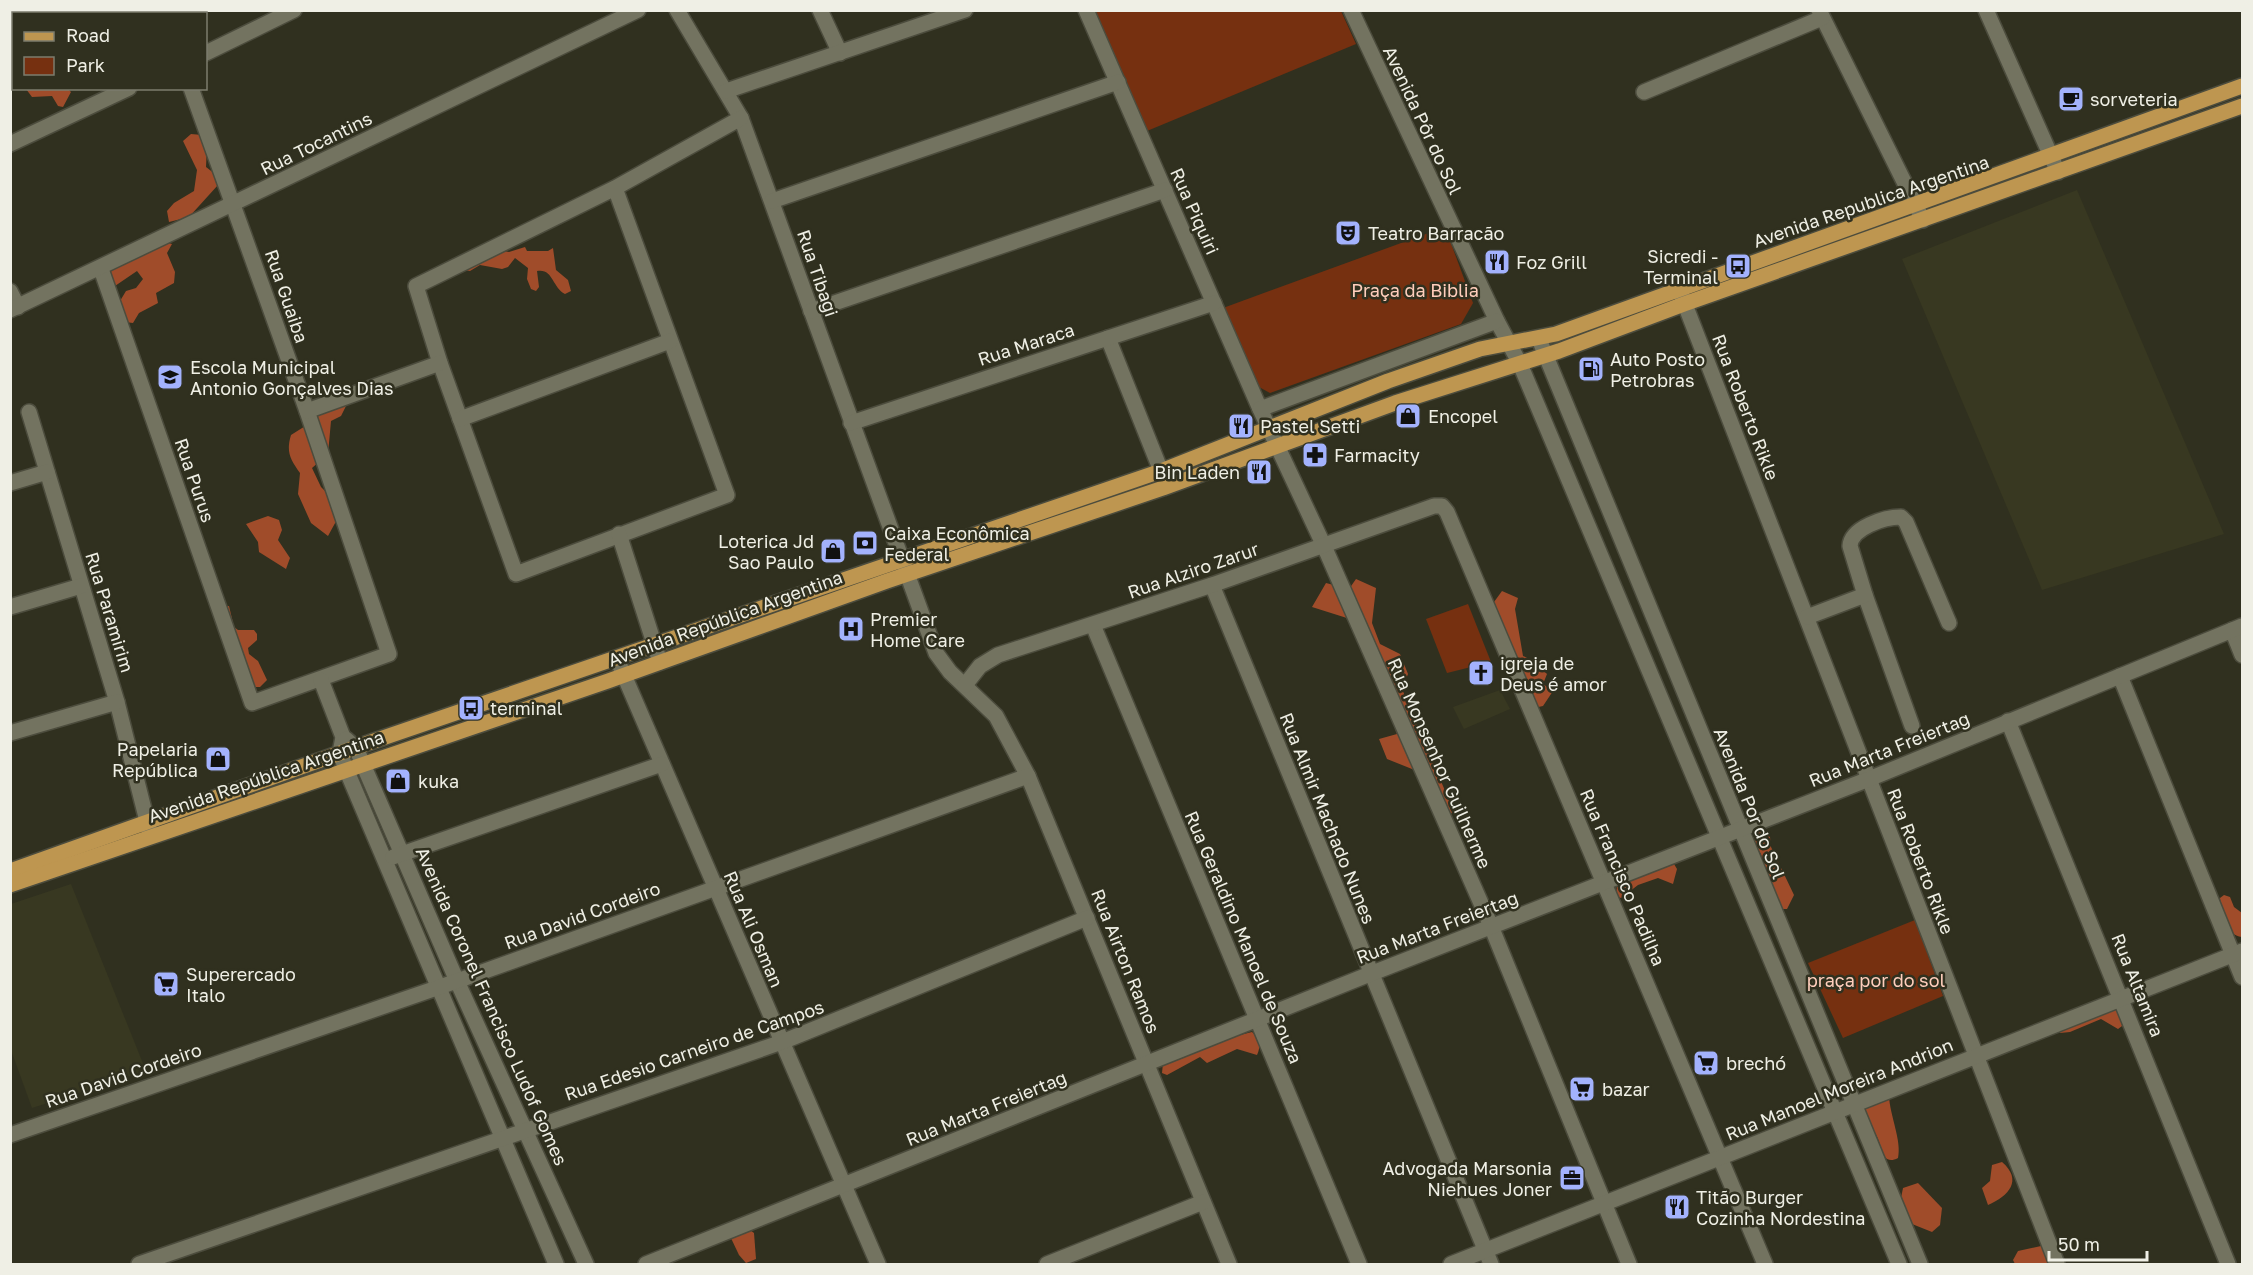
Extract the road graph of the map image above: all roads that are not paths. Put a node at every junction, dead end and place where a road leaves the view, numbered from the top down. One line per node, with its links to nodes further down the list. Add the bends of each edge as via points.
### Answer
1 (294, 10): 10 (street)
2 (638, 10): 26 (street, Rua Tocantins)
3 (677, 10): 16 (street, Rua Tibagi)
4 (820, 10): 11 (street)
5 (1086, 10): 12 (street, Rua Piquiri)
6 (1351, 10): 35 (street, Avenida Pôr do Sol)
7 (1986, 10): 21 (street)
8 (959, 11): 11 (street)
9 (1820, 14): 17 (street); 27 (street)
10 (207, 53)
11 (840, 53): 16 (street)
12 (1118, 82): 24 (street, Rua Piquiri); 25 (street)
13 (2242, 86): 21 (main road, Avenida Republica Argentina)
14 (125, 90): 20 (street)
15 (192, 90): 26 (street, Rua Guaiba)
16 (726, 91): 19 (street, Rua Tibagi)
17 (1644, 92)
18 (2242, 106): 22 (main road, Avenida Republica Argentina)
19 (741, 118): 23 (street); 25 (street, Rua Tibagi)
20 (10, 144)
21 (2052, 157): 22 (street); 27 (main road, Avenida Republica Argentina)
22 (2058, 172): 28 (main road, Avenida Republica Argentina)
23 (615, 188): 38 (street); 41 (street, via 416,286)
24 (1165, 190): 32 (street, Rua Piquiri); 34 (street)
25 (772, 201): 34 (street, Rua Tibagi)
26 (233, 204): 29 (street, Rua Tocantins); 44 (street, Rua Guaiba)
27 (1916, 205): 28 (street); 31 (main road, Avenida Republica Argentina)
28 (1923, 220): 31 (main road, Avenida Republica Argentina)
29 (101, 269): 33 (street, Rua Tocantins); 72 (street, Rua Purus, via 252,703)
30 (10, 291): 33 (street)
31 (1681, 296): 37 (main road, Avenida Republica Argentina); 40 (main road, Avenida Republica Argentina); 62 (street, Rua Roberto Rikle)
32 (1214, 303): 36 (street, Rua Maraca); 43 (street, Rua Piquiri)
33 (14, 309)
34 (811, 311): 47 (street, Rua Tibagi)
35 (1497, 321): 39 (street, Avenida Pôr do Sol); 43 (street)
36 (1108, 338): 47 (street, Rua Maraca); 50 (street)
37 (1539, 339): 39 (main road, Avenida Republica Argentina); 40 (street, Avenida Por do Sol)
38 (670, 341): 46 (street); 54 (street, via 727,495)
39 (1509, 342): 42 (street, Avenida Pôr do Sol); 48 (main road, Avenida República Argentina, via 1398,377)
40 (1546, 355): 42 (main road, Avenida Republica Argentina); 87 (street, Avenida Por do Sol)
41 (440, 363): 44 (street); 46 (street)
42 (1520, 364): 49 (main road, Avenida República Argentina); 88 (street)
43 (1260, 409): 48 (street, Rua Piquiri)
44 (307, 411): 72 (street, Rua Guaiba, via 389,654)
45 (29, 412): 51 (street, Rua Paramirim)
46 (460, 419): 54 (street, via 516,574)
47 (850, 423): 56 (street, Rua Tibagi)
48 (1268, 427): 49 (street, Rua Piquiri); 50 (main road, Avenida República Argentina)
49 (1278, 445): 55 (street, Rua Monsenhor Guilherme); 57 (main road, Avenida República Argentina)
50 (1161, 471): 56 (main road, Avenida República Argentina)
51 (47, 472): 52 (street); 59 (street, Rua Paramirim)
52 (10, 483)
53 (1442, 506): 55 (street, Rua Alziro Zarur); 92 (street, Rua Francisco Padilha)
54 (619, 534): 66 (street)
55 (1324, 546): 58 (street, Rua Alziro Zarur); 96 (street, Rua Monsenhor Guilherme)
56 (900, 559): 57 (street, Rua Tibagi); 66 (main road, Avenida República Argentina)
57 (906, 574): 69 (main road, Avenida República Argentina); 73 (street, via 936,653)
58 (1212, 585): 64 (street, Rua Alziro Zarur); 98 (street, Rua Almir Machado Nunes)
59 (81, 586): 61 (street); 74 (street, Rua Paramirim)
60 (1865, 595): 62 (street); 63 (street, via 1851,538 1857,531 1901,517); 76 (street)
61 (10, 607)
62 (1807, 616): 85 (street, Rua Roberto Rikle)
63 (1949, 623)
64 (1093, 625): 73 (street, Rua Alziro Zarur, via 998,655 980,666); 103 (street, Rua Geraldino Manoel de Souza)
65 (2237, 628): 67 (street); 71 (street, Rua Marta Freiertag)
66 (655, 646): 68 (main road, Avenida República Argentina); 69 (street)
67 (2242, 655)
68 (617, 659): 70 (street, Rua Ali Osman); 79 (main road, Avenida República Argentina)
69 (660, 662): 70 (main road, Avenida República Argentina)
70 (624, 675): 81 (main road, Avenida República Argentina); 82 (street, Rua Ali Osman)
71 (2120, 676): 75 (street, Rua Marta Freiertag); 97 (street)
72 (321, 680): 78 (street)
73 (965, 685): 84 (street, Rua Airton Ramos, via 996,716)
74 (117, 702): 77 (street); 86 (street, Rua Paramirim)
75 (2008, 721): 85 (street, Rua Marta Freiertag); 102 (street, Rua Altamira)
76 (1912, 726)
77 (10, 733)
78 (343, 737): 79 (street); 80 (street)
79 (356, 748): 80 (main road, Avenida República Argentina); 81 (street, Avenida Coronel Francisco Ludof Gomes)
80 (340, 753): 83 (street); 86 (main road, Avenida República Argentina)
81 (363, 763): 83 (main road, Avenida República Argentina); 89 (street, Avenida Coronel Francisco Ludof Gomes)
82 (662, 764): 89 (street); 94 (street, Rua Ali Osman)
83 (346, 769): 86 (main road, Avenida República Argentina); 90 (street)
84 (1028, 776): 94 (street, Rua David Cordeiro); 95 (street, Rua Airton Ramos)
85 (1869, 779): 87 (street, Rua Marta Freiertag); 105 (street, Rua Roberto Rikle)
86 (149, 830): 91 (main road, Avenida República Argentina); 93 (main road, Avenida República Argentina)
87 (1740, 831): 88 (street, Rua Marta Freiertag); 107 (street, Avenida Por do Sol)
88 (1720, 838): 92 (street, Rua Marta Freiertag); 108 (street)
89 (402, 854): 90 (street); 100 (street, Avenida Coronel Francisco Ludof Gomes)
90 (385, 860): 101 (street)
91 (10, 871)
92 (1606, 884): 96 (street, Rua Marta Freiertag); 112 (street, Rua Francisco Padilha)
93 (10, 885)
94 (715, 888): 100 (street, Rua David Cordeiro); 104 (street, Rua Ali Osman)
95 (1087, 918): 104 (street, Rua Edesio Carneiro de Campos); 106 (street, Rua Airton Ramos)
96 (1491, 926): 98 (street, Rua Marta Freiertag); 115 (street, Rua Monsenhor Guilherme)
97 (2238, 953): 99 (street); 102 (street, Rua Manoel Moreira Andrion)
98 (1370, 974): 103 (street, Rua Marta Freiertag); 116 (street, Rua Almir Machado Nunes)
99 (2242, 977)
100 (457, 981): 101 (street, Rua David Cordeiro); 109 (street, Avenida Coronel Francisco Ludof Gomes)
101 (440, 987): 110 (street, Rua David Cordeiro); 111 (street)
102 (2122, 998): 105 (street, Rua Manoel Moreira Andrion); 131 (street, Rua Altamira)
103 (1257, 1018): 106 (street, Rua Marta Freiertag); 124 (street, Rua Geraldino Manoel de Souza)
104 (782, 1042): 109 (street, Rua Edesio Carneiro de Campos); 113 (street, Rua Ali Osman)
105 (1974, 1056): 107 (street, Rua Manoel Moreira Andrion); 130 (street, Rua Roberto Rikle)
106 (1147, 1063): 113 (street, Rua Marta Freiertag); 114 (street, Rua Airton Ramos)
107 (1853, 1105): 108 (street, Rua Manoel Moreira Andrion); 129 (street, Avenida Por do Sol)
108 (1835, 1112): 112 (street, Rua Manoel Moreira Andrion); 128 (street)
109 (525, 1129): 111 (street, Rua Edesio Carneiro de Campos); 119 (street, Avenida Coronel Francisco Ludof Gomes)
110 (10, 1135)
111 (503, 1138): 117 (street, Rua Edesio Carneiro de Campos); 118 (street)
112 (1720, 1157): 115 (street, Rua Manoel Moreira Andrion); 127 (street, Rua Francisco Padilha)
113 (844, 1186): 120 (street, Rua Marta Freiertag); 121 (street, Rua Ali Osman)
114 (1203, 1202): 122 (street); 123 (street, Rua Airton Ramos)
115 (1604, 1203): 116 (street, Rua Manoel Moreira Andrion); 126 (street, Rua Monsenhor Guilherme)
116 (1488, 1258): 125 (street, Rua Manoel Moreira Andrion)
117 (139, 1264)
118 (556, 1264)
119 (586, 1264)
120 (646, 1264)
121 (878, 1264)
122 (1047, 1264)
123 (1228, 1264)
124 (1359, 1264)
125 (1451, 1264)
126 (1629, 1264)
127 (1765, 1264)
128 (1899, 1264)
129 (1920, 1264)
130 (2056, 1264)
131 (2228, 1264)

